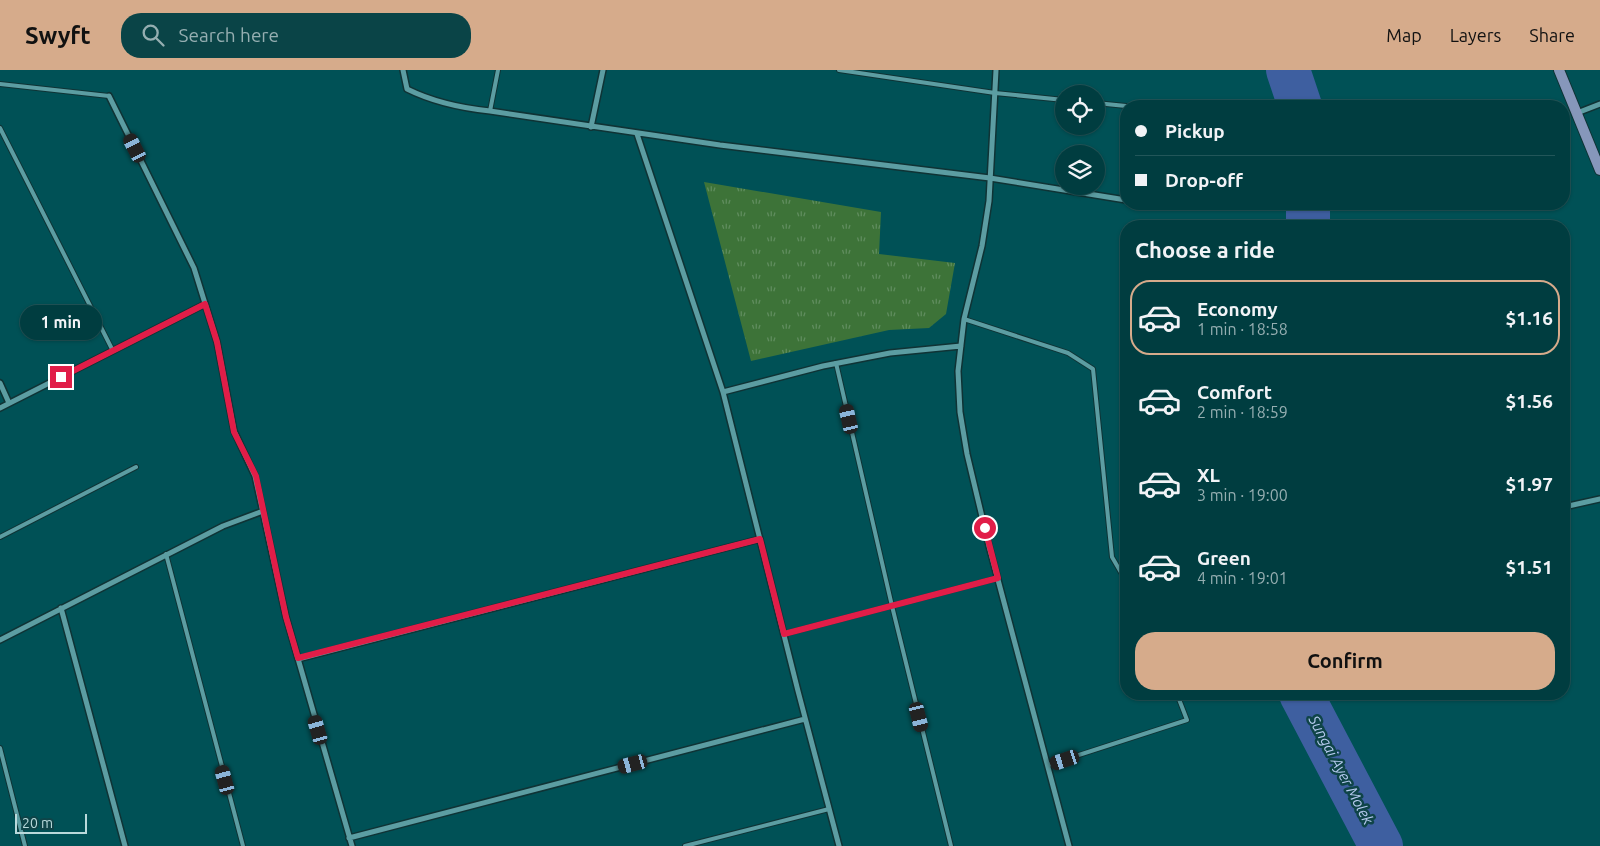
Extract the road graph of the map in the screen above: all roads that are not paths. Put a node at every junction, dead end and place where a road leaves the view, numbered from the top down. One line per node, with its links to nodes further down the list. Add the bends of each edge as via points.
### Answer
1 (402, 70): 14 (street, via 407,89 421,96)
2 (498, 70): 14 (lane)
3 (603, 70): 16 (street)
4 (839, 70): 8 (lane)
5 (996, 70): 8 (street)
6 (1559, 70): 15 (main road)
7 (0, 84): 9 (lane)
8 (995, 93): 10 (lane); 20 (street)
9 (109, 96): 22 (street, via 194,268)
10 (1055, 99)
11 (1105, 104): 13 (lane)
12 (1600, 104): 15 (street)
13 (1120, 105)
14 (490, 111): 16 (street)
15 (1577, 113): 19 (main road)
16 (592, 127): 18 (street)
17 (0, 128): 25 (lane)
18 (637, 134): 20 (street); 28 (street)
19 (1600, 170)
20 (990, 178): 21 (street); 23 (street, via 982,246)
21 (1120, 199)
22 (205, 304): 25 (street); 34 (street, via 217,342 234,432 256,476)
23 (964, 319): 24 (street); 38 (lane, via 1068,352 1094,369 1112,557)
24 (961, 346): 26 (street, via 890,352); 39 (street, via 958,371 960,412 967,454)
25 (113, 351): 29 (street)
26 (836, 363): 28 (street); 40 (lane)
27 (0, 383): 29 (street)
28 (723, 392): 36 (street)
29 (9, 403): 30 (street)
30 (0, 408)
31 (136, 467): 35 (lane)
32 (1600, 499): 33 (street)
33 (1570, 506)
34 (263, 511): 37 (street); 44 (street)
35 (0, 537)
36 (760, 539): 42 (street); 44 (street)
37 (166, 554): 41 (street); 53 (lane)
38 (1120, 571)
39 (998, 578): 40 (lane); 48 (street)
40 (892, 606): 42 (lane); 57 (lane)
41 (61, 608): 43 (street); 52 (street)
42 (784, 634): 46 (street)
43 (0, 640)
44 (298, 658): 50 (street)
45 (1180, 700): 48 (lane, via 1187,720)
46 (805, 719): 49 (street); 50 (street)
47 (0, 748): 51 (lane)
48 (1048, 765): 58 (street)
49 (829, 809): 55 (lane); 56 (street)
50 (349, 838): 54 (street)
51 (25, 846)
52 (125, 846)
53 (243, 846)
54 (352, 846)
55 (685, 846)
56 (838, 846)
57 (951, 846)
58 (1069, 846)

